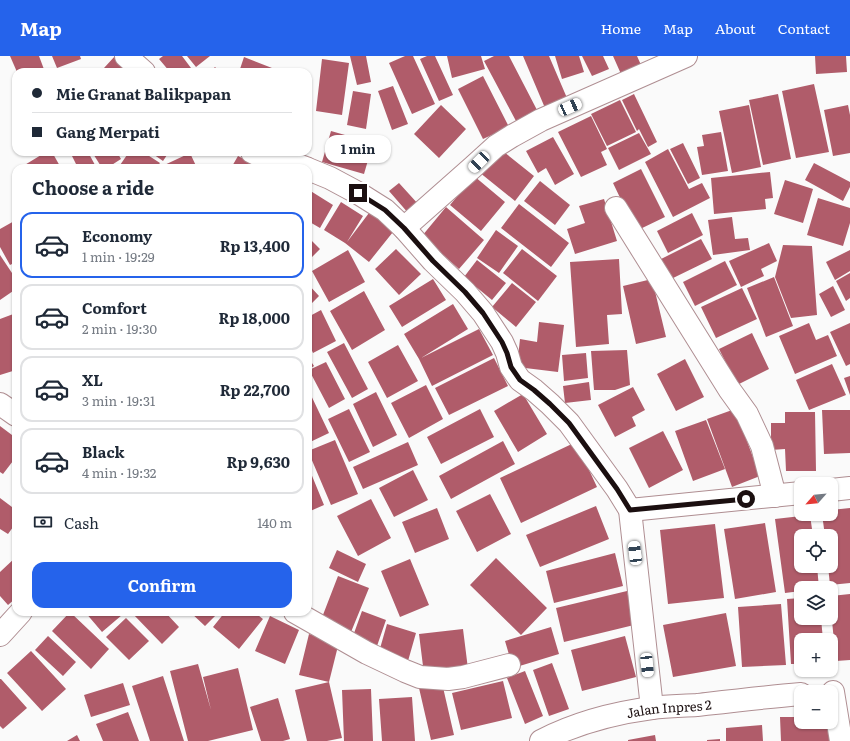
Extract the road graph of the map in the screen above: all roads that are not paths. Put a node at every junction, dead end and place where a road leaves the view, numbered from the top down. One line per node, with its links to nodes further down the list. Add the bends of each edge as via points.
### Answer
1 (126, 56): 3 (street)
2 (686, 56): 8 (street, via 541,120 512,136 496,146)
3 (140, 68)
4 (260, 156): 5 (street)
5 (295, 164)
6 (312, 170): 8 (street, via 358,193 385,210)
7 (616, 208): 14 (street, via 747,414 762,446)
8 (404, 228): 15 (street, via 483,313 502,342 511,367 520,380 569,423)
9 (0, 404): 10 (street)
10 (12, 412)
11 (850, 488): 12 (street)
12 (838, 489)
13 (794, 494): 14 (street)
14 (775, 496): 15 (street)
15 (630, 510): 22 (street)
16 (17, 616): 18 (street)
17 (301, 616): 19 (street, via 367,653 420,677 464,677)
18 (0, 635)
19 (509, 665)
20 (838, 692): 24 (street)
21 (794, 695): 22 (street, Jalan Inpres 2)
22 (652, 708): 23 (street, Jalan Inpres 2, via 567,729)
23 (540, 741)
24 (841, 741)

